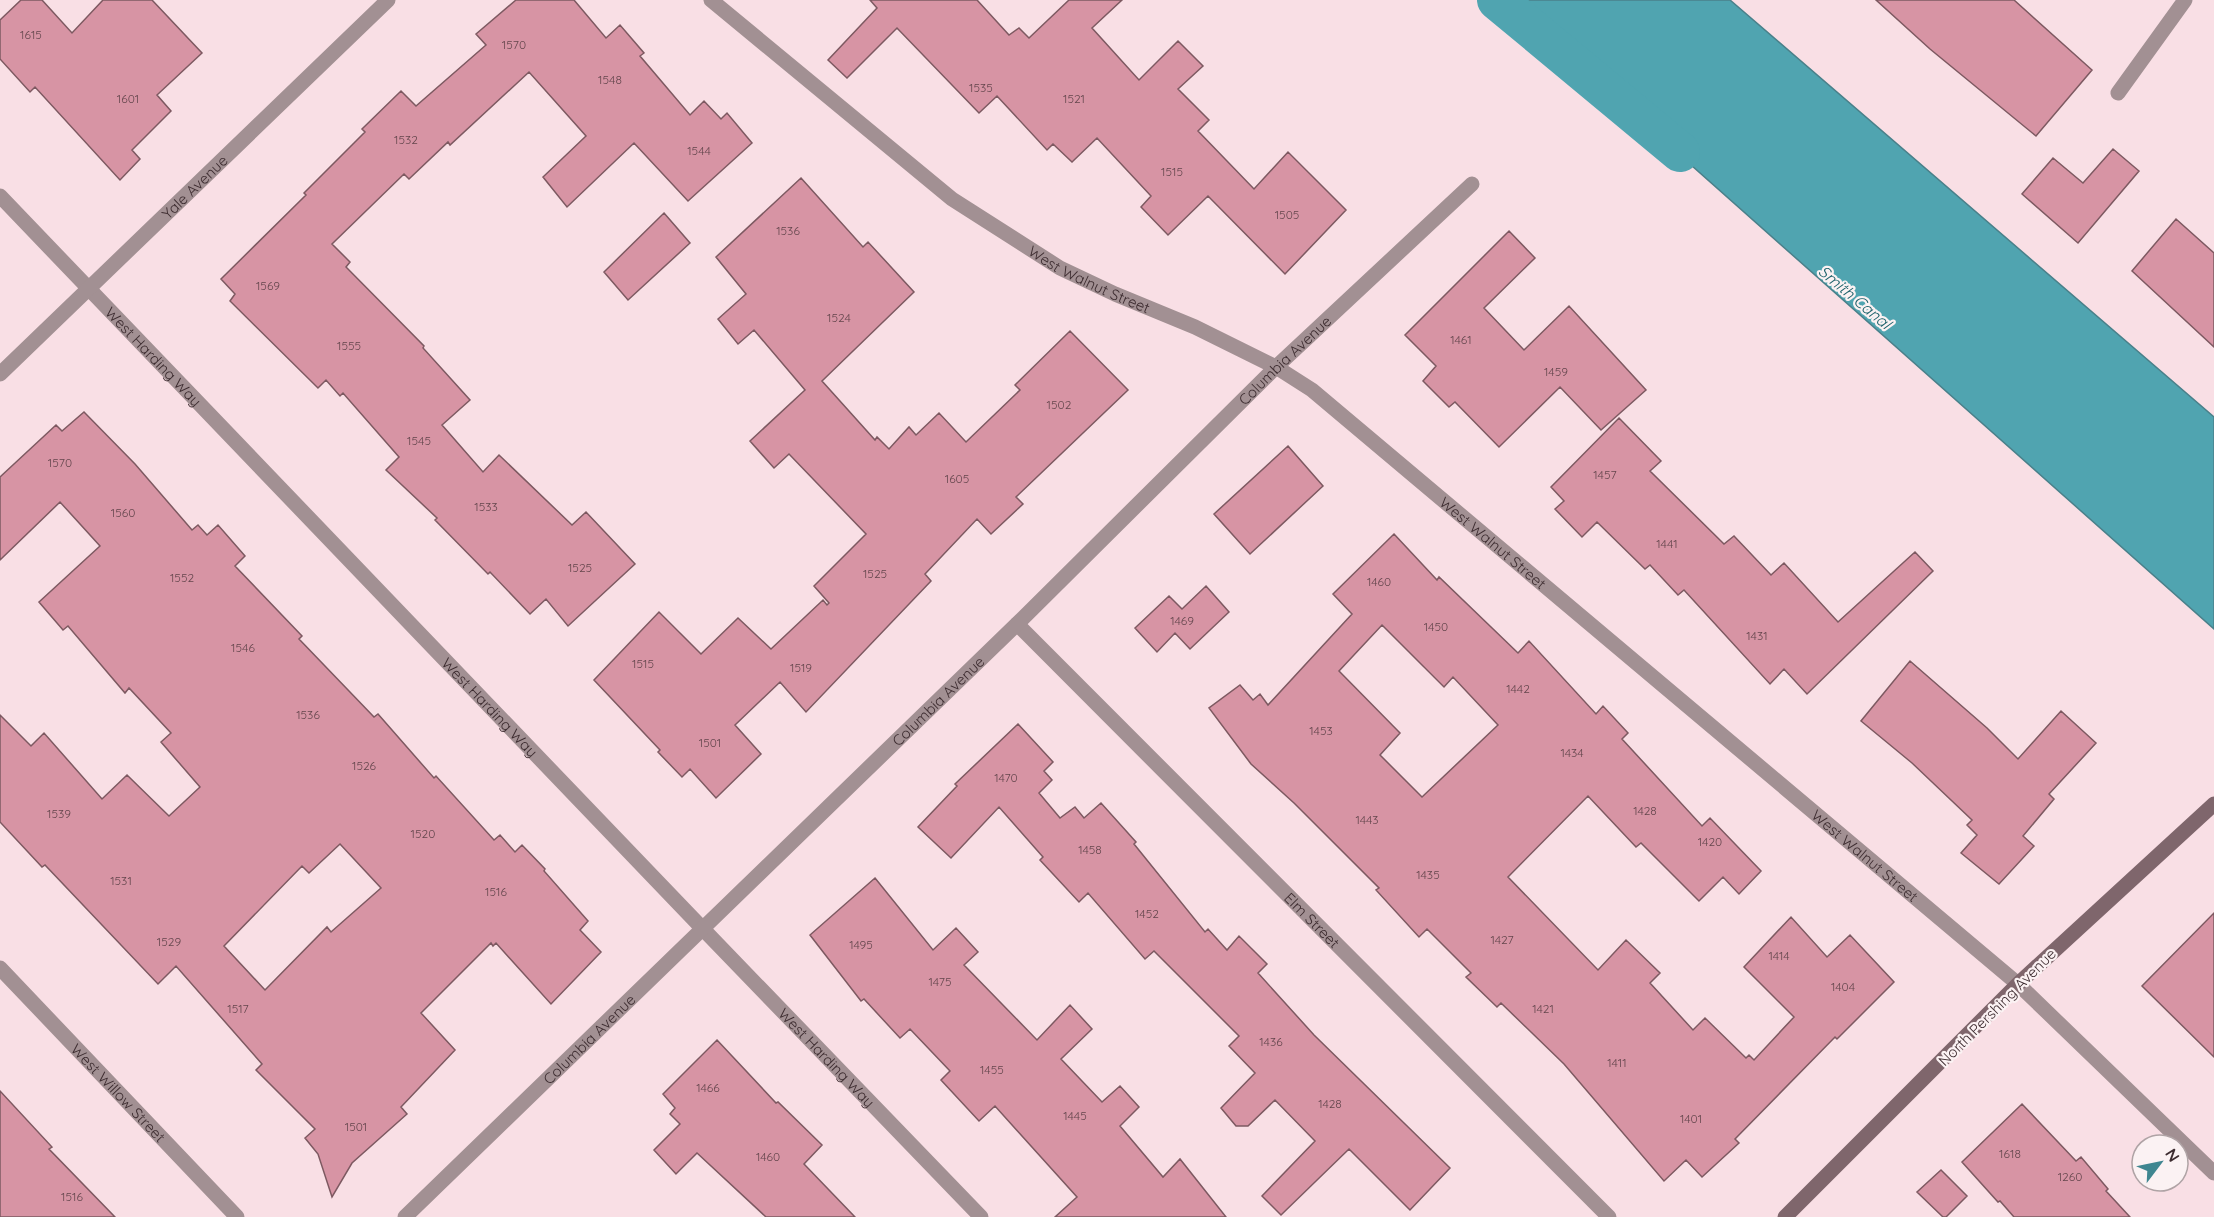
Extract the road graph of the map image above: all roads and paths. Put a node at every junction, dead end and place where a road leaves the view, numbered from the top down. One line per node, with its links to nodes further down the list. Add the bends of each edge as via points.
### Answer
1 (388, 0): 7 (street, Yale Avenue)
2 (711, 0): 8 (street, West Walnut Street, via 952,199 1060,268 1196,327)
3 (2185, 0): 4 (street)
4 (2118, 93)
5 (1472, 184): 8 (street, Columbia Avenue)
6 (0, 196): 7 (street, West Harding Way)
7 (89, 288): 9 (street, Yale Avenue); 12 (street, West Harding Way)
8 (1276, 368): 10 (street, Columbia Avenue); 14 (street, West Walnut Street, via 1312,390)
9 (0, 374)
10 (1017, 624): 12 (street, Columbia Avenue); 19 (street, Elm Street)
11 (2214, 804): 14 (main road, North Pershing Avenue)
12 (703, 929): 17 (street, Columbia Avenue); 18 (street, West Harding Way)
13 (0, 968): 16 (street, West Willow Street)
14 (2018, 984): 15 (street, West Walnut Street); 20 (main road, North Pershing Avenue)
15 (2214, 1173)
16 (237, 1217)
17 (405, 1217)
18 (981, 1217)
19 (1609, 1217)
20 (1785, 1217)

